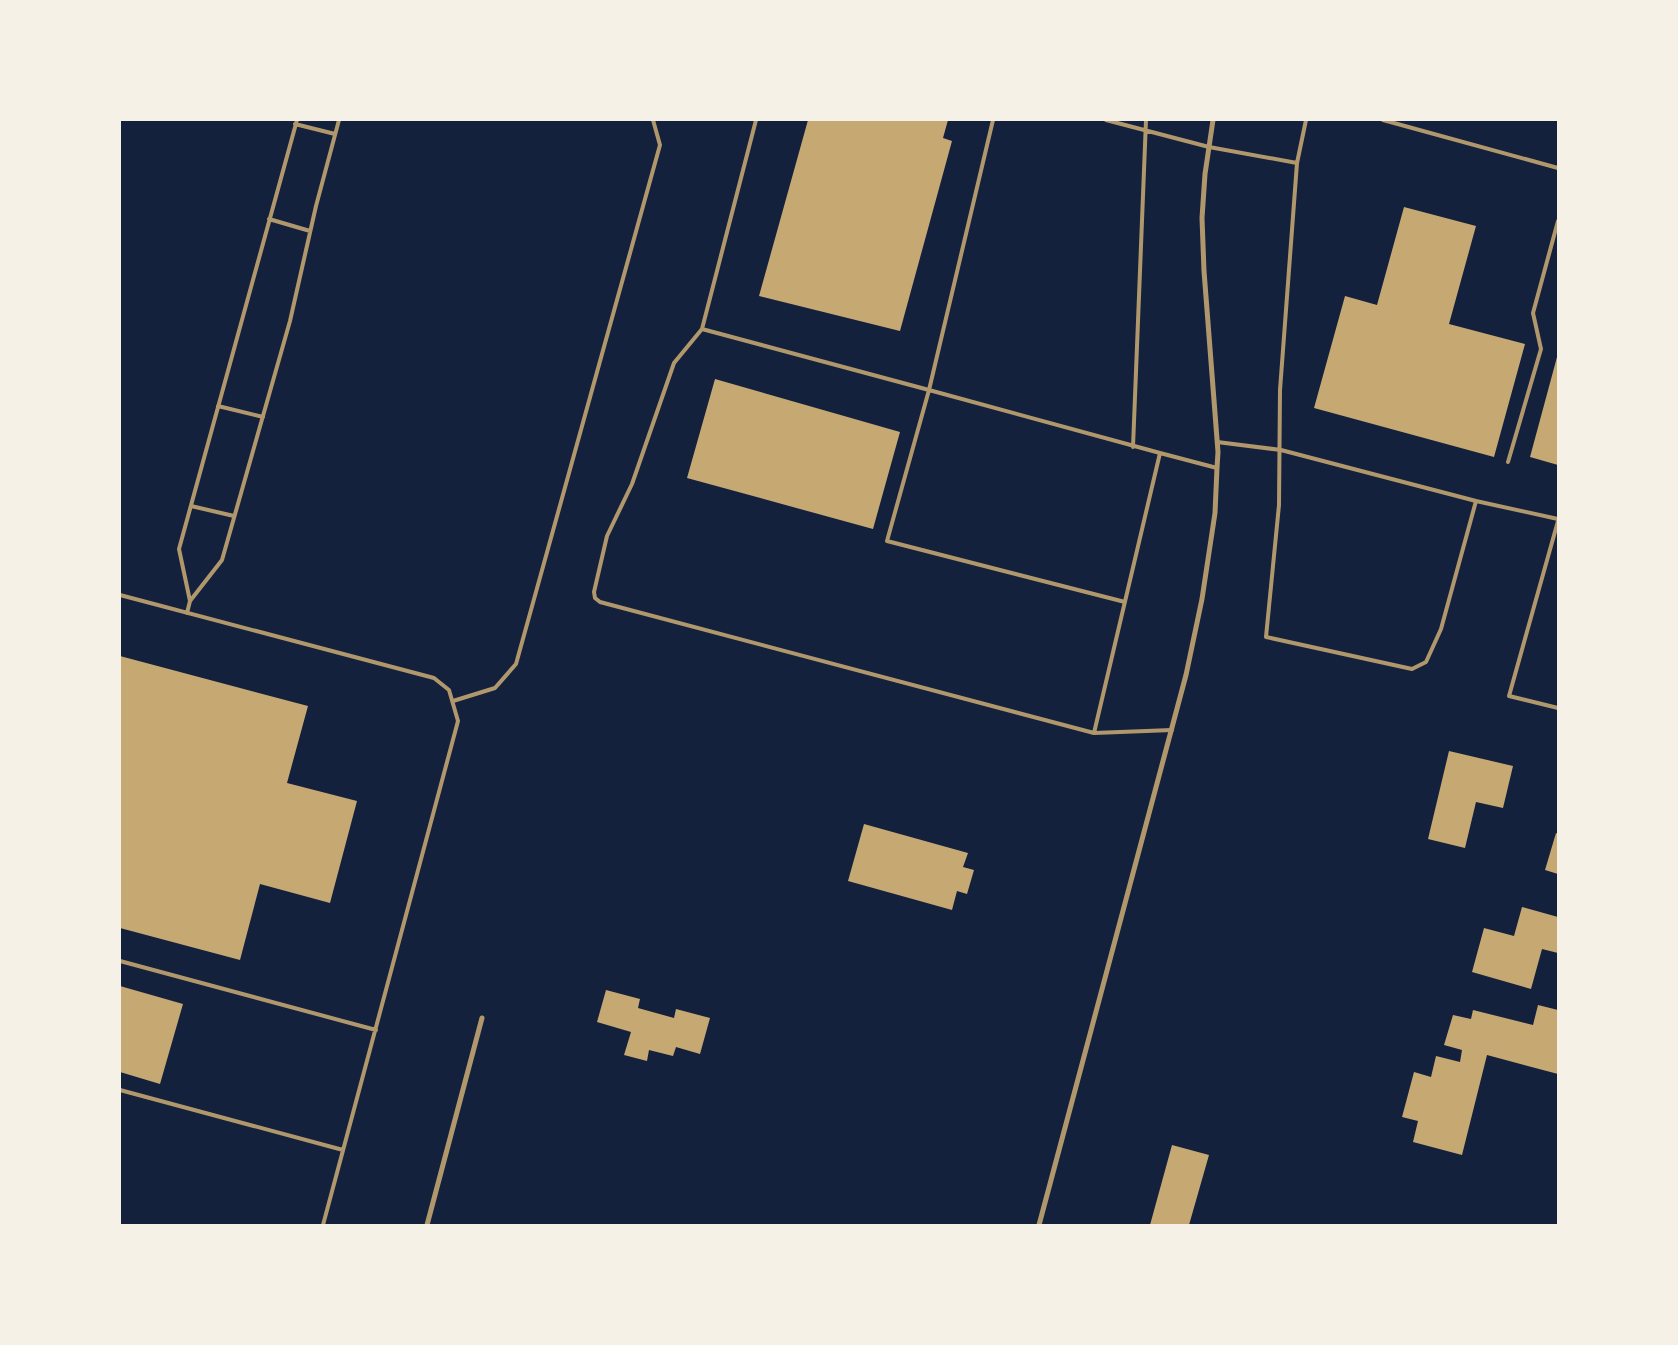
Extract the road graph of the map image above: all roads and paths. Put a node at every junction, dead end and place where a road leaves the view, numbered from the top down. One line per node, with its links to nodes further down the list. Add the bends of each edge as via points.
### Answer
1 (339, 120): 12 (lane)
2 (653, 120): 37 (lane, via 660,144 516,664 494,688)
3 (756, 120): 19 (lane)
4 (993, 120): 20 (lane)
5 (1106, 120): 11 (lane)
6 (1146, 120): 11 (lane)
7 (1213, 120): 13 (street)
8 (1306, 120): 14 (lane)
9 (1383, 120): 15 (lane)
10 (296, 122): 12 (lane); 16 (lane)
11 (1146, 132): 13 (lane); 24 (lane)
12 (335, 134): 18 (lane)
13 (1209, 147): 14 (lane); 23 (street, via 1202,218 1203,263)
14 (1297, 163): 25 (lane, via 1280,390)
15 (1558, 168)
16 (269, 219): 18 (lane); 21 (lane)
17 (1558, 221): 27 (lane, via 1533,312 1541,349)
18 (310, 231): 22 (lane, via 290,321)
19 (702, 329): 20 (lane); 40 (lane, via 674,363 632,484 607,536 595,598 600,602)
20 (929, 390): 24 (lane); 35 (lane, via 887,540)
21 (218, 406): 22 (lane); 30 (lane)
22 (263, 417): 31 (lane)
23 (1217, 442): 25 (lane); 28 (street)
24 (1133, 447): 26 (lane)
25 (1280, 450): 29 (lane); 29 (lane, via 1279,505 1266,637 1412,669 1426,662 1441,629)
26 (1160, 454): 28 (lane); 35 (lane)
27 (1508, 462)
28 (1217, 468): 39 (street, via 1215,513 1202,599)
29 (1476, 500): 32 (lane)
30 (191, 506): 31 (lane); 34 (lane, via 179,549)
31 (234, 516): 34 (lane, via 222,560)
32 (1558, 520): 38 (lane, via 1509,696)
33 (120, 595): 36 (lane)
34 (190, 601): 36 (lane)
35 (1125, 602): 40 (lane)
36 (187, 613): 37 (lane, via 434,678 449,690)
37 (453, 701): 43 (lane, via 458,721)
38 (1558, 708)
39 (1172, 730): 40 (lane); 48 (street)
40 (1094, 733)
41 (120, 961): 43 (lane)
42 (482, 1018): 47 (street)
43 (376, 1030): 45 (lane)
44 (120, 1090): 45 (lane)
45 (343, 1150): 46 (lane)
46 (323, 1225)
47 (427, 1225)
48 (1039, 1225)

